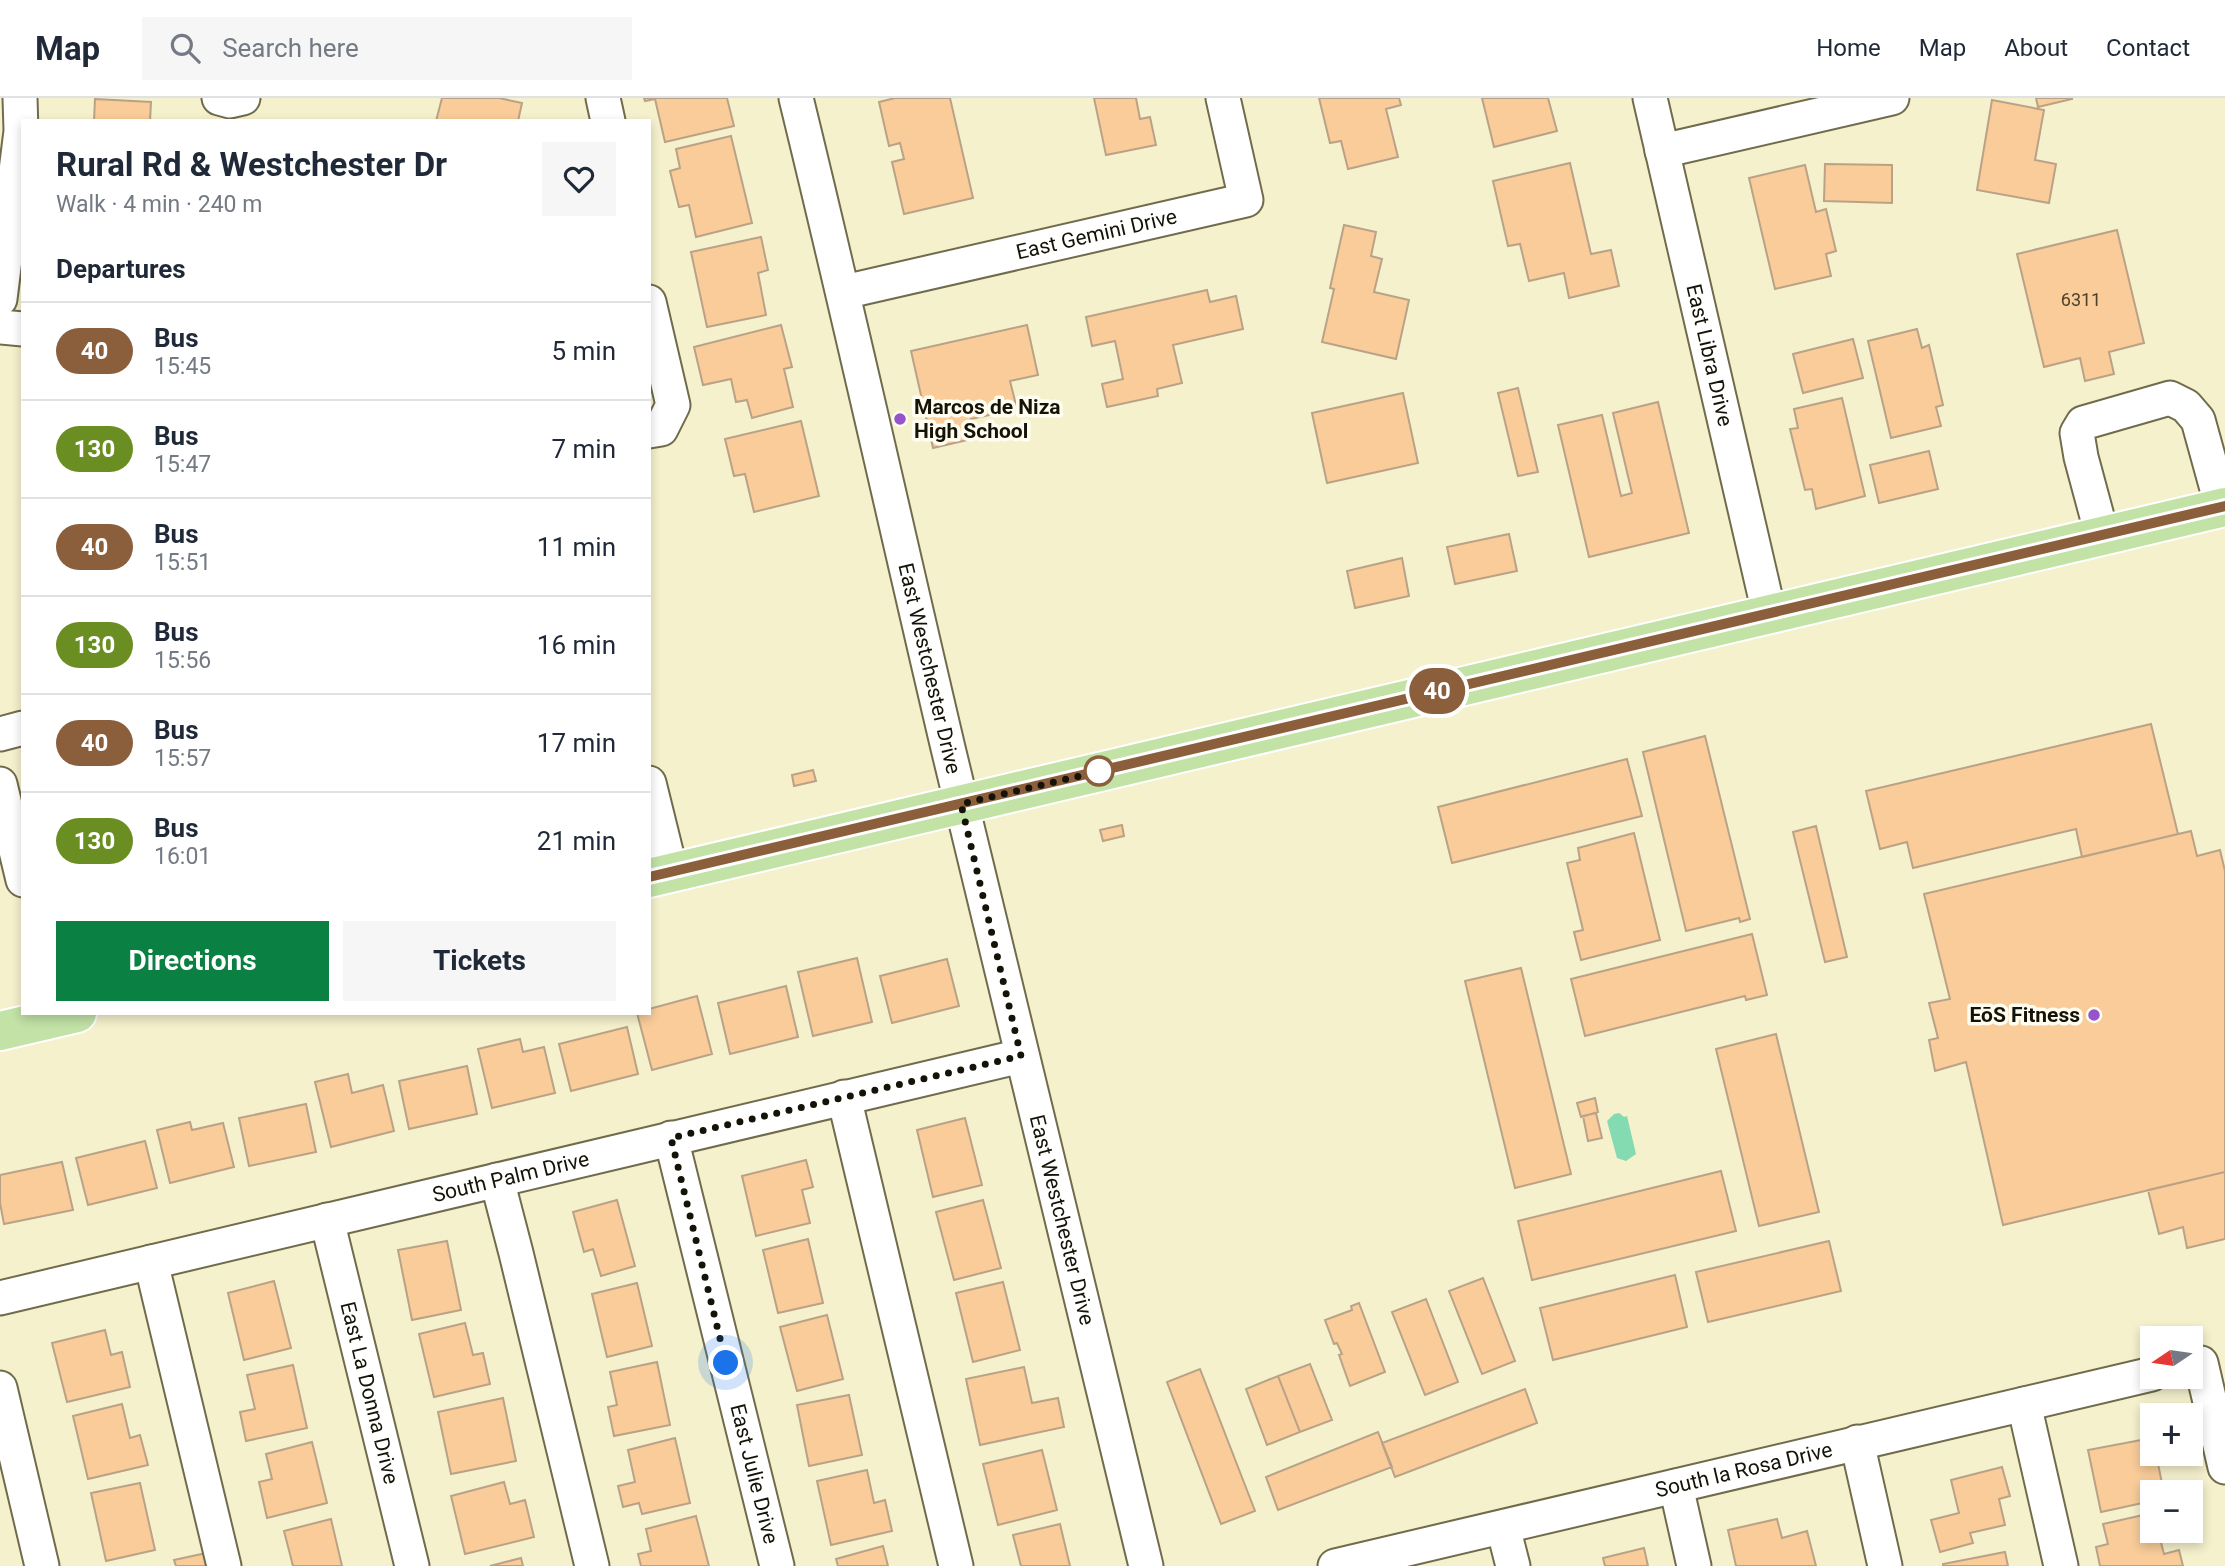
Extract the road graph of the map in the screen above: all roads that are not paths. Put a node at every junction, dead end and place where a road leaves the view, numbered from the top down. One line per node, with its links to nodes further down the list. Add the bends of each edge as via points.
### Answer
1 (20, 98): 12 (street, via 21,131)
2 (219, 98): 3 (street)
3 (243, 98)
4 (603, 98): 9 (street)
5 (796, 98): 11 (street, East Westchester Drive)
6 (1223, 98): 11 (street, East Gemini Drive, via 1246,200)
7 (1650, 98): 10 (street, East Libra Drive)
8 (1892, 98): 10 (street)
9 (608, 119)
10 (1662, 151): 19 (street, East Libra Drive)
11 (844, 292): 24 (street, East Westchester Drive)
12 (0, 299)
13 (651, 311): 16 (street, via 673,405 661,429)
14 (0, 327): 15 (street)
15 (21, 329)
16 (651, 431)
17 (2223, 507): 18 (main road); 18 (street, via 2198,420 2186,406 2170,398 2083,423 2077,433)
18 (2102, 535): 19 (main road)
19 (1769, 613): 24 (main road)
20 (21, 729): 21 (street)
21 (0, 734)
22 (0, 783): 25 (street)
23 (651, 800): 26 (street)
24 (961, 804): 26 (main road); 29 (street, East Westchester Drive)
25 (21, 872)
26 (660, 875)
27 (63, 1015): 28 (main road)
28 (0, 1031)
29 (1021, 1056): 30 (street, South Palm Drive); 50 (street, East Westchester Drive)
30 (844, 1097): 31 (street, South Palm Drive); 49 (street)
31 (671, 1138): 32 (street, South Palm Drive); 48 (street, East Julie Drive)
32 (497, 1180): 33 (street, South Palm Drive); 47 (street)
33 (327, 1220): 34 (street, South Palm Drive); 46 (street, East La Donna Drive)
34 (150, 1262): 35 (street, South Palm Drive); 45 (street)
35 (0, 1298)
36 (2206, 1362): 41 (street)
37 (2140, 1377): 39 (street, South la Rosa Drive)
38 (0, 1388): 44 (street)
39 (2024, 1404): 40 (street, South la Rosa Drive); 55 (street)
40 (1857, 1443): 42 (street, South la Rosa Drive); 54 (street)
41 (2225, 1467)
42 (1676, 1486): 43 (street, South la Rosa Drive); 53 (street)
43 (1503, 1527): 51 (street, South la Rosa Drive); 52 (street)
44 (42, 1566)
45 (224, 1566)
46 (412, 1566)
47 (592, 1566)
48 (777, 1566)
49 (956, 1566)
50 (1146, 1566)
51 (1335, 1566)
52 (1513, 1566)
53 (1694, 1566)
54 (1885, 1566)
55 (2061, 1566)

